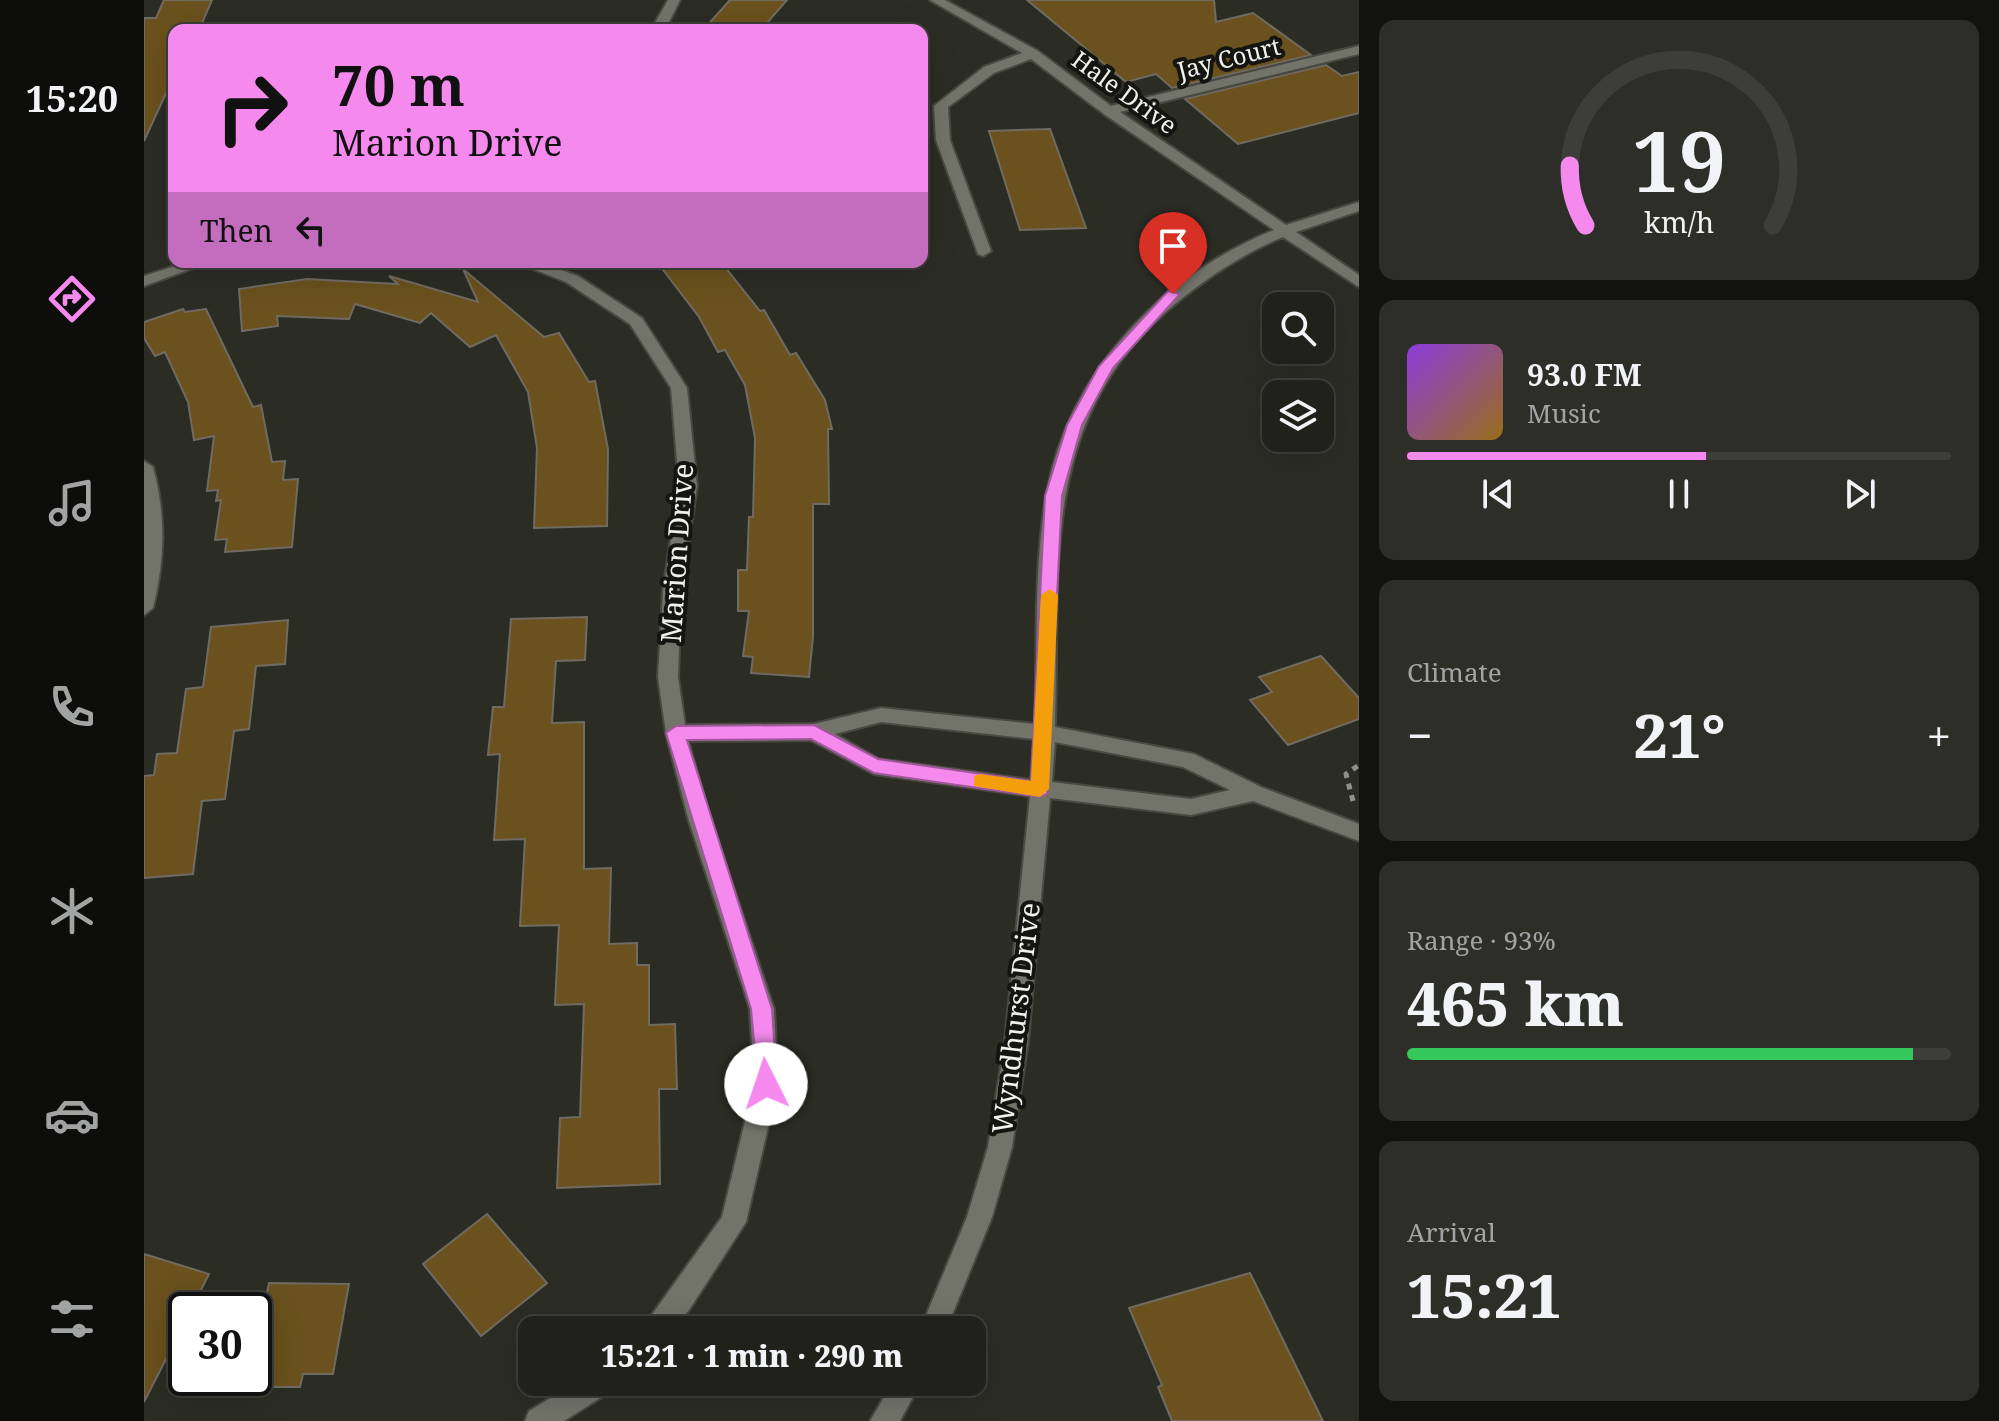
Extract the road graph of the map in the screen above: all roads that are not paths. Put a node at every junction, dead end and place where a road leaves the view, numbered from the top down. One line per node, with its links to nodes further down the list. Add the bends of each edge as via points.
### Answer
1 (674, 0): 3 (street)
2 (936, 0): 5 (street, Hale Drive)
3 (661, 24)
4 (1359, 50): 6 (street, Jay Court)
5 (1033, 54): 6 (street, Hale Drive); 9 (street, via 989,70 941,106 943,140)
6 (1109, 111): 8 (street, Hale Drive)
7 (1359, 206): 8 (street, Wyndhurst Drive)
8 (1281, 231): 13 (street); 18 (street, Wyndhurst Drive, via 1173,294 1107,366 1074,425 1053,496)
9 (983, 251)
10 (184, 268): 12 (street)
11 (540, 268): 17 (street, Marion Drive, via 572,279 636,321 679,388 688,486 672,591 668,677)
12 (144, 281)
13 (1359, 282)
14 (144, 467): 15 (street, via 158,535)
15 (144, 608)
16 (814, 732): 17 (street); 18 (street, via 881,715); 19 (street, via 874,766)
17 (676, 733): 22 (street, Marion Drive, via 762,1009 766,1084 733,1222)
18 (1045, 733): 19 (street, Wyndhurst Drive); 20 (street, via 1187,760)
19 (1040, 789): 20 (street, via 1191,807); 23 (street, Wyndhurst Drive, via 1016,1058 1000,1149 970,1243)
20 (1254, 793): 21 (street)
21 (1356, 832)
22 (667, 1316)
23 (939, 1316)
24 (579, 1396): 26 (street)
25 (899, 1396): 27 (street)
26 (539, 1421)
27 (884, 1421)

